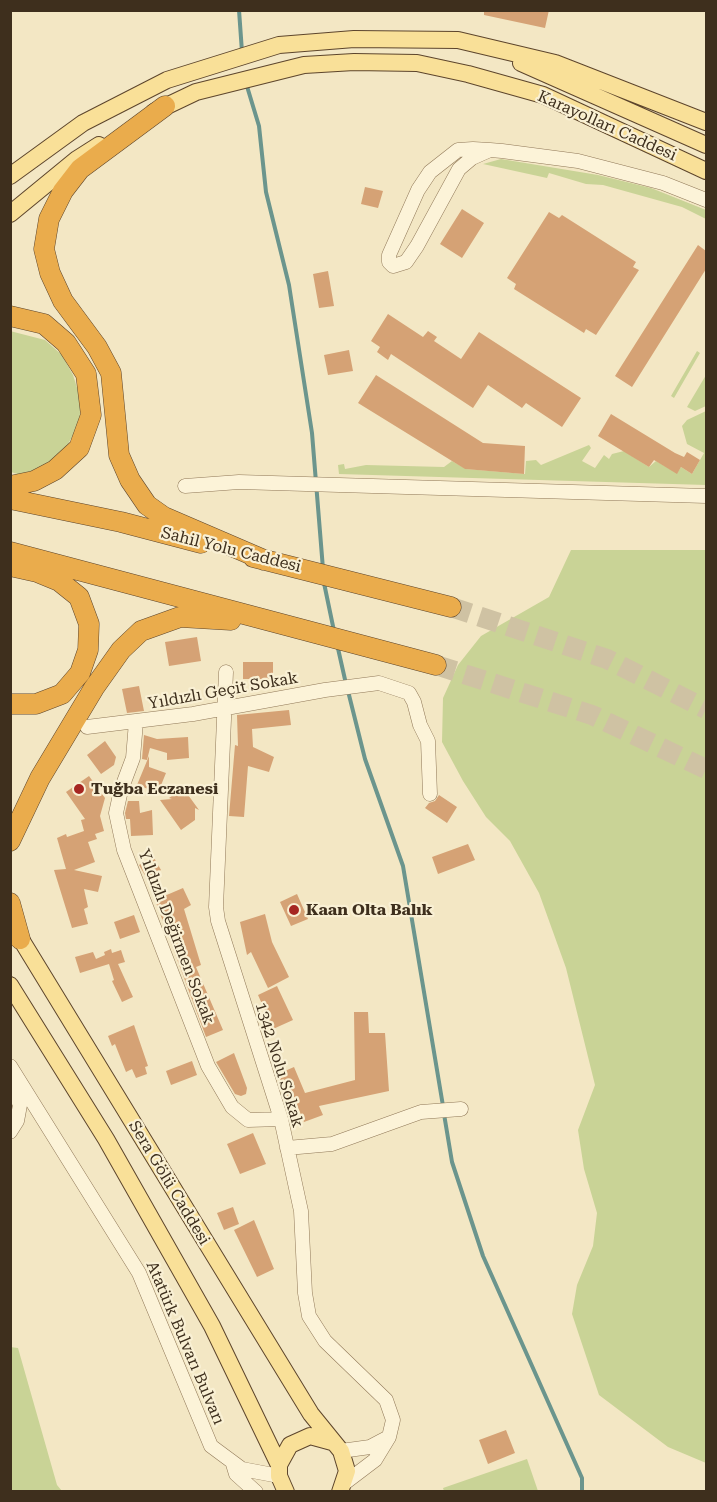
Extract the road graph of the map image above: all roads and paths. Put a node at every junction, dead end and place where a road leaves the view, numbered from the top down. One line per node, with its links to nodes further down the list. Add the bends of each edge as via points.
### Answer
1 (418, 40): 3 (main road, Karayolları Caddesi, via 458,40 555,63); 4 (main road, Karayolları Caddesi, via 525,64); 7 (main road, Karayolları Caddesi, via 354,39 279,45 193,70 83,123)
2 (165, 106): 6 (main road, Karayolları Caddesi, via 196,92 304,65 417,63 543,95); 9 (main road, Karayolları Caddesi, via 77,159); 16 (highway, via 80,170 63,191 49,219 44,249 63,301 111,373 118,455 147,505 164,517)
3 (706, 122)
4 (706, 145)
5 (490, 150): 5 (street, via 458,150 430,172 389,255 393,266 400,266 411,254 459,169); 8 (street, via 620,170)
6 (706, 171)
7 (10, 176)
8 (706, 200)
9 (10, 214)
10 (10, 316): 11 (highway, via 44,324 66,343 86,374 91,415 79,448 55,470 34,481)
11 (10, 486)
12 (185, 486): 13 (street, via 239,482)
13 (706, 496)
14 (10, 499): 16 (highway, Sahil Yolu Caddesi, via 122,522)
15 (10, 552): 19 (highway)
16 (264, 560): 18 (highway, Sahil Yolu Caddesi)
17 (10, 566): 22 (highway, via 58,581 79,597 89,624 88,650 80,673 62,694 36,704)
18 (451, 606)
19 (291, 626): 20 (highway); 27 (highway, via 180,617 141,631 121,650 94,688 40,778)
20 (436, 665)
21 (226, 672): 23 (street, 1342 Nolu Sokak)
22 (10, 704)
23 (226, 707): 24 (street, Yıldızlı Geçit Sokak); 26 (street, Yıldızlı Geçit Sokak, via 365,683 379,683 409,693 428,741); 34 (street, 1342 Nolu Sokak, via 216,907 225,947)
24 (136, 722): 25 (street, Yıldızlı Geçit Sokak); 34 (street, Yıldızlı Değirmen Sokak, via 133,758 116,813 124,850 208,1066 232,1107 248,1120)
25 (87, 728)
26 (430, 794)
27 (10, 841)
28 (10, 903): 29 (highway)
29 (15, 930): 38 (main road, Sera Gölü Caddesi, via 310,1414)
30 (10, 986): 40 (main road, Sera Gölü Caddesi, via 106,1139 212,1326)
31 (10, 1066): 39 (street, Atatürk Bulvarı Bulvarı, via 139,1273 211,1446)
32 (10, 1081): 35 (street, via 20,1105)
33 (461, 1109): 36 (street, via 421,1112 332,1144)
34 (281, 1119): 36 (street, 1342 Nolu Sokak)
35 (10, 1132)
36 (287, 1148): 37 (street, 1342 Nolu Sokak, via 301,1211 309,1316 325,1341 386,1400 393,1420)
37 (389, 1437): 38 (street, via 370,1447); 41 (street, via 375,1460)
38 (337, 1446): 40 (main road, via 322,1437 300,1439 290,1445); 41 (main road, via 346,1461)
39 (233, 1462): 40 (street, Atatürk Bulvarı Bulvarı, via 242,1469); 42 (street, via 236,1474)
40 (281, 1477)
41 (344, 1488)
42 (256, 1491)

